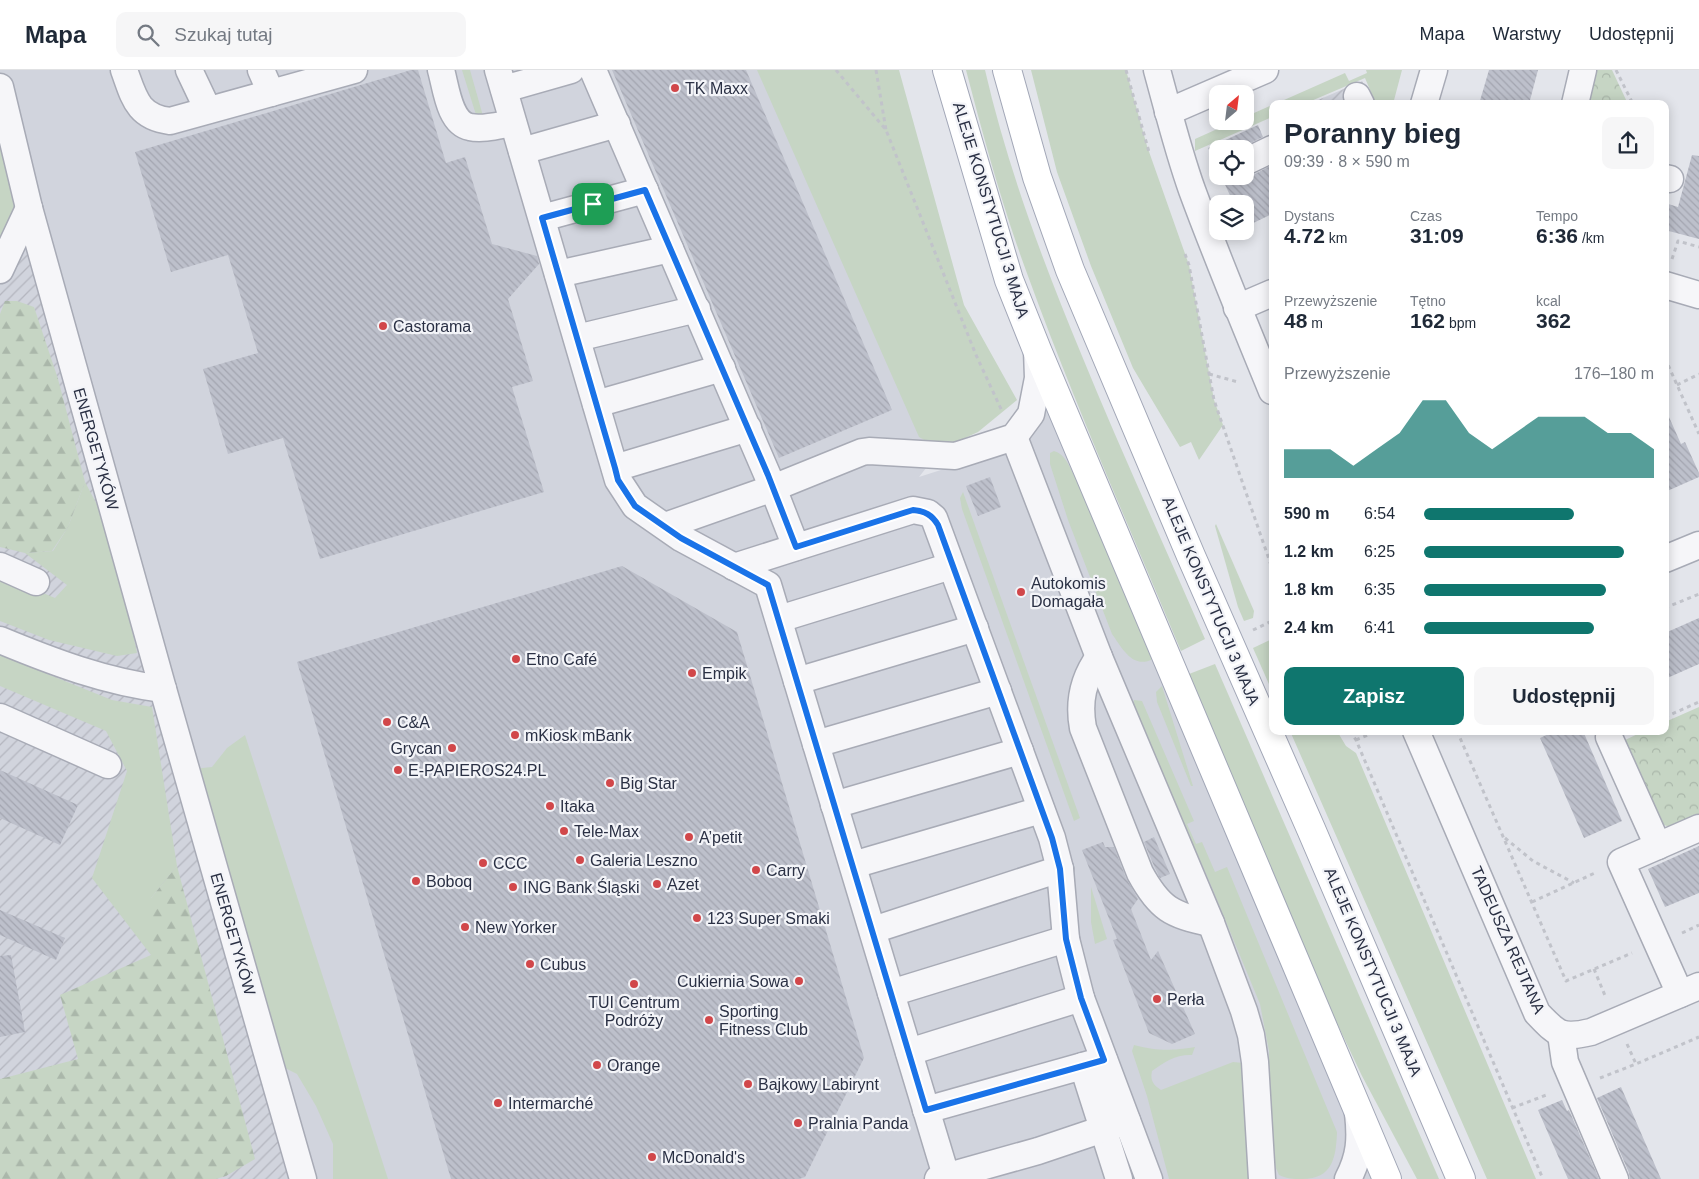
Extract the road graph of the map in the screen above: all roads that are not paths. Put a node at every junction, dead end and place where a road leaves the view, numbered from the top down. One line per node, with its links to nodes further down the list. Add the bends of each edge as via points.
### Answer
1 (124, 70): 18 (street, via 138,105 157,119 170,121)
2 (189, 70): 18 (street)
3 (441, 70): 20 (street, via 453,113 462,124 476,127)
4 (571, 70): 13 (street)
5 (593, 70): 21 (street)
6 (947, 70): 37 (main road, ALEJE KONSTYTUCJI 3 MAJA, via 1009,280)
7 (1006, 70): 61 (main road, ALEJE KONSTYTUCJI 3 MAJA, via 1037,177 1070,270)
8 (1157, 70): 19 (street)
9 (1265, 70): 19 (street)
10 (1434, 70): 16 (street)
11 (1583, 70): 17 (street)
12 (341, 72): 14 (street)
13 (501, 80): 20 (street)
14 (266, 81): 18 (street)
15 (0, 88): 26 (street, ENERGETYKÓW)
16 (1425, 100)
17 (1576, 100)
18 (208, 110)
19 (1168, 112): 34 (street, via 1192,189)
20 (513, 123): 23 (street)
21 (617, 124): 23 (street); 25 (street)
22 (1269, 150): 24 (street)
23 (522, 151): 27 (street)
24 (1254, 158)
25 (645, 190): 27 (street); 28 (street)
26 (29, 208): 29 (street); 58 (street, ENERGETYKÓW)
27 (542, 218): 30 (street)
28 (670, 249): 30 (street); 35 (street)
29 (0, 270)
30 (558, 274): 36 (street)
31 (1669, 276): 33 (street)
32 (1269, 294): 34 (street)
33 (1699, 295)
34 (1237, 308): 39 (street)
35 (696, 309): 36 (street); 38 (street)
36 (577, 338): 40 (street)
37 (1037, 350): 42 (street, via 1038,378 1031,414); 83 (main road, ALEJE KONSTYTUCJI 3 MAJA)
38 (722, 368): 40 (street); 41 (street)
39 (1269, 385)
40 (596, 404): 43 (street)
41 (748, 428): 43 (street); 44 (street)
42 (1014, 436): 44 (street, via 955,456 862,452); 56 (street)
43 (615, 468): 45 (street, via 618,480 635,506)
44 (773, 488): 45 (street); 47 (street)
45 (665, 526): 51 (street)
46 (1699, 545): 48 (street)
47 (796, 547): 50 (street, via 921,510 934,518); 51 (street)
48 (1669, 557)
49 (0, 566): 52 (street)
50 (951, 566): 53 (street); 54 (street)
51 (734, 567): 53 (street, via 768,585)
52 (36, 582)
53 (779, 620): 57 (street)
54 (975, 628): 57 (street); 59 (street)
55 (0, 640): 58 (street, via 72,668)
56 (1099, 657): 74 (street); 74 (street, via 1082,690 1082,728 1140,873 1149,890 1163,905 1185,918)
57 (797, 682): 65 (street)
58 (163, 690): 87 (street, ENERGETYKÓW)
59 (998, 690): 65 (street); 66 (street)
60 (0, 717): 67 (street)
61 (1269, 733)
62 (1270, 735): 93 (main road, ALEJE KONSTYTUCJI 3 MAJA)
63 (1418, 735): 80 (street, TADEUSZA REJTANA, via 1537,1013)
64 (1609, 737): 71 (street)
65 (816, 744): 68 (street)
66 (1020, 751): 68 (street); 69 (street)
67 (108, 765)
68 (834, 805): 72 (street)
69 (1041, 810): 72 (street); 73 (street)
70 (1699, 828): 71 (street)
71 (1658, 846): 77 (street, via 1621,862)
72 (852, 865): 75 (street)
73 (1060, 869): 75 (street); 76 (street)
74 (1211, 923): 90 (street, via 1251,1035)
75 (872, 930): 78 (street)
76 (1066, 939): 78 (street); 79 (street)
77 (1690, 990): 80 (street, via 1591,1032 1574,1036)
78 (891, 993): 81 (street)
79 (1081, 998): 81 (street); 82 (street)
80 (1561, 1034): 94 (street, via 1565,1062)
81 (909, 1052): 84 (street)
82 (1094, 1063): 84 (street); 85 (street)
83 (1358, 1108): 91 (street, via 1359,1149); 92 (main road, ALEJE KONSTYTUCJI 3 MAJA)
84 (926, 1110): 86 (street)
85 (1115, 1125): 86 (street); 88 (street); 89 (street)
86 (944, 1178)
87 (303, 1179)
88 (1119, 1179)
89 (1149, 1179)
90 (1262, 1179)
91 (1348, 1179)
92 (1387, 1179)
93 (1461, 1179)
94 (1615, 1179)

